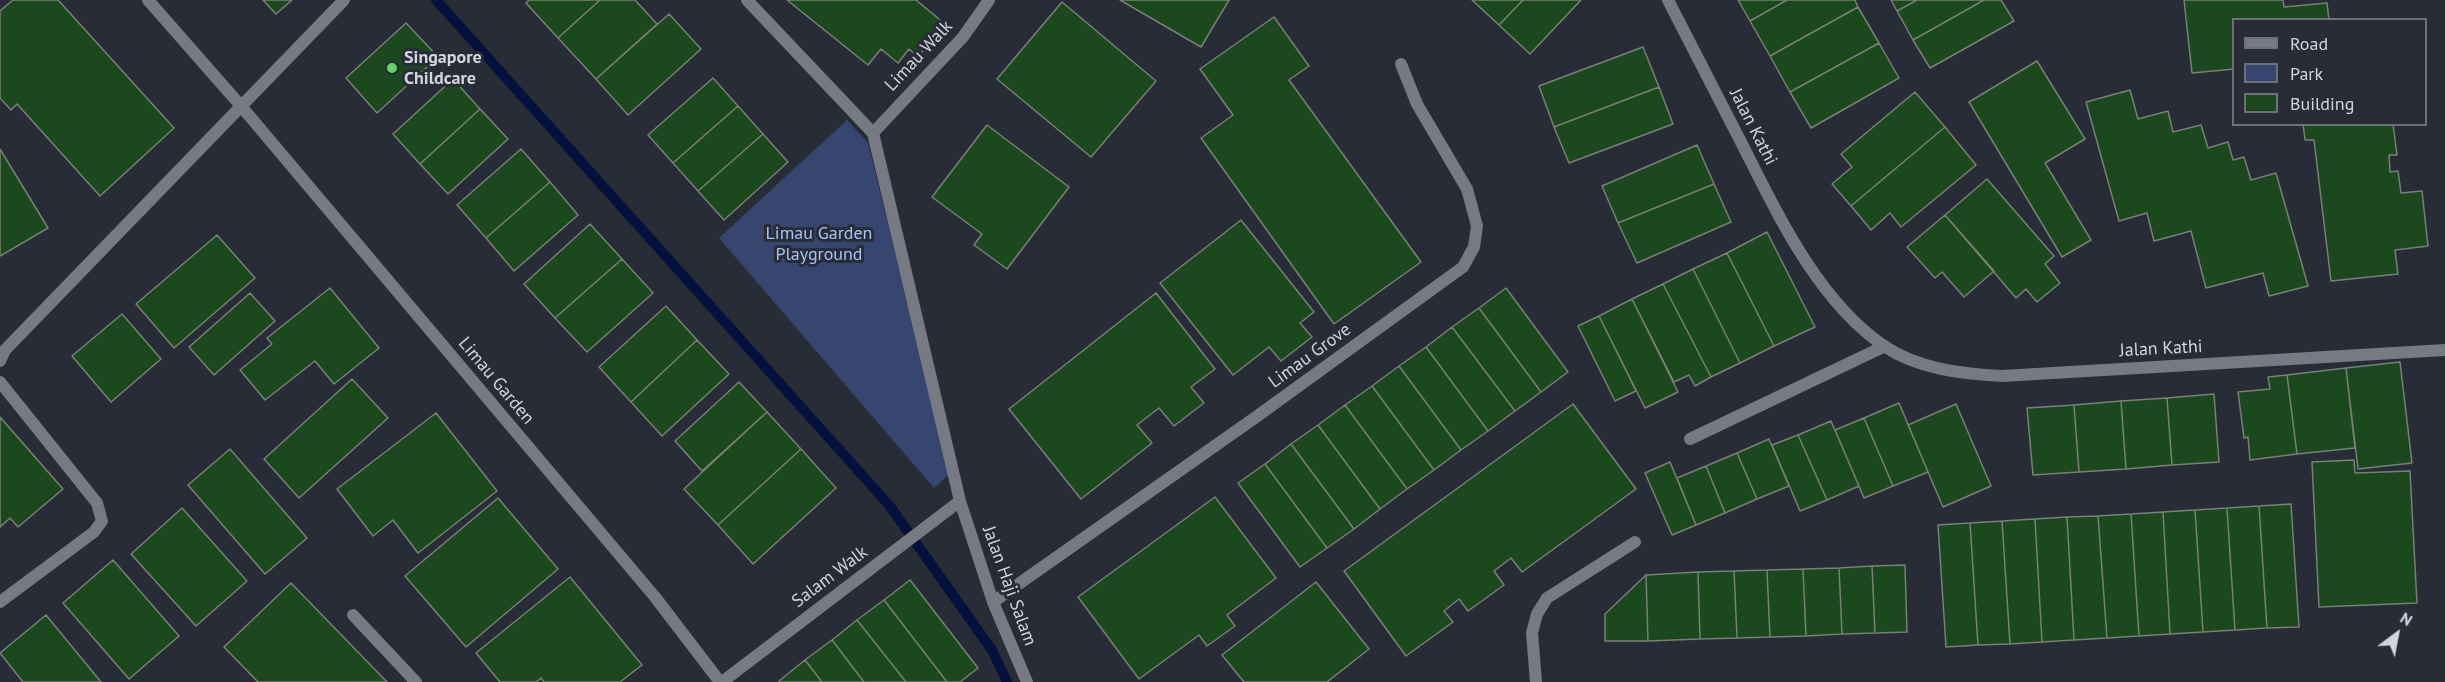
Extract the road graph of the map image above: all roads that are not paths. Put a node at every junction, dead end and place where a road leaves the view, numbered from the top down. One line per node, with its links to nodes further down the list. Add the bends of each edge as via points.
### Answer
1 (148, 0): 7 (street, Limau Garden)
2 (344, 0): 7 (street)
3 (747, 0): 8 (street)
4 (989, 0): 8 (street, Limau Walk, via 963,37)
5 (1668, 0): 9 (street, Jalan Kathi, via 1784,226 1844,311)
6 (1401, 64): 17 (street, Limau Grove, via 1417,104 1467,189 1477,226 1474,247 1463,267)
7 (240, 106): 11 (street); 20 (street, Limau Garden, via 655,597)
8 (873, 133): 14 (street)
9 (1885, 346): 10 (street, Jalan Kathi, via 1920,363 1946,370 2002,376); 13 (street)
10 (2445, 350)
11 (2, 352)
12 (0, 382): 16 (street, via 97,503 102,521 94,532)
13 (1690, 440)
14 (960, 501): 17 (street, Jalan Haji Salam); 20 (street, Salam Walk)
15 (1635, 542): 22 (street, via 1547,598 1537,614 1533,633)
16 (0, 602)
17 (993, 602): 21 (street, Jalan Haji Salam)
18 (353, 615): 19 (street)
19 (416, 682)
20 (721, 682)
21 (1026, 682)
22 (1536, 682)

